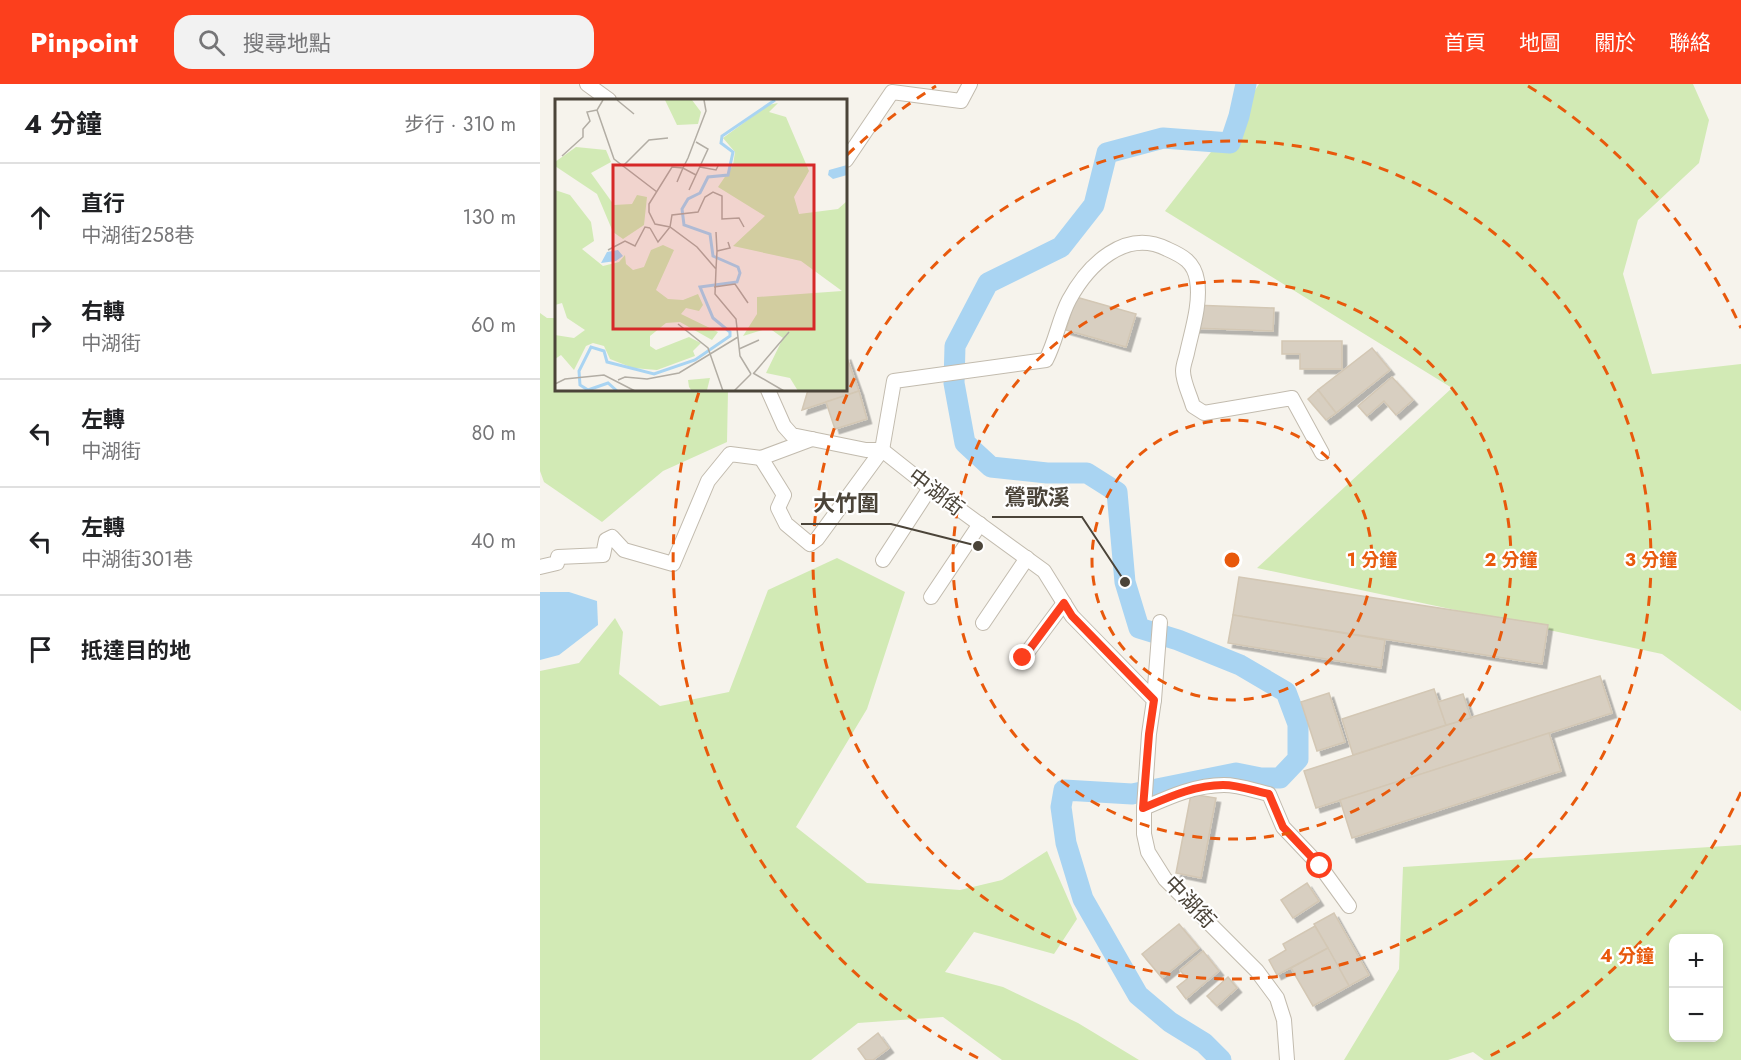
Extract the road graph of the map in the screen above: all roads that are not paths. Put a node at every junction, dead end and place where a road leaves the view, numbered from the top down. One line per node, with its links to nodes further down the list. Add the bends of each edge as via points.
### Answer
1 (587, 84): 3 (street)
2 (970, 84): 4 (street, via 962,101 892,92)
3 (608, 99)
4 (848, 157)
5 (769, 392): 6 (street, via 792,435)
6 (812, 440): 7 (street); 9 (street)
7 (882, 450): 8 (street, via 894,381 1046,360 1068,302 1089,271 1117,249 1135,242 1162,246 1185,257 1194,268 1195,314 1183,371 1193,406 1204,413 1292,398); 9 (street, via 810,544 786,524 778,508 784,495); 10 (street, 中湖街)
8 (1322, 453)
9 (761, 458): 14 (street, via 730,454 708,481 673,564 624,550 612,537 606,540 603,555 558,557 557,563)
10 (930, 488): 11 (street, 中湖街); 13 (street)
11 (980, 524): 12 (street, 中湖街); 15 (street)
12 (1027, 558): 16 (street, 中湖街, via 1044,571); 18 (street)
13 (883, 560)
14 (540, 567)
15 (932, 597)
16 (1064, 603): 19 (street); 20 (street, 中湖街)
17 (1160, 622): 20 (street)
18 (983, 623)
19 (1023, 658)
20 (1154, 700): 21 (street, 中湖街)
21 (1144, 804): 22 (street, via 1196,788 1224,785 1269,794 1283,827 1320,866); 23 (street, 中湖街, via 1148,852 1165,879 1257,971 1277,998 1284,1020)
22 (1348, 906)
23 (1287, 1060)

